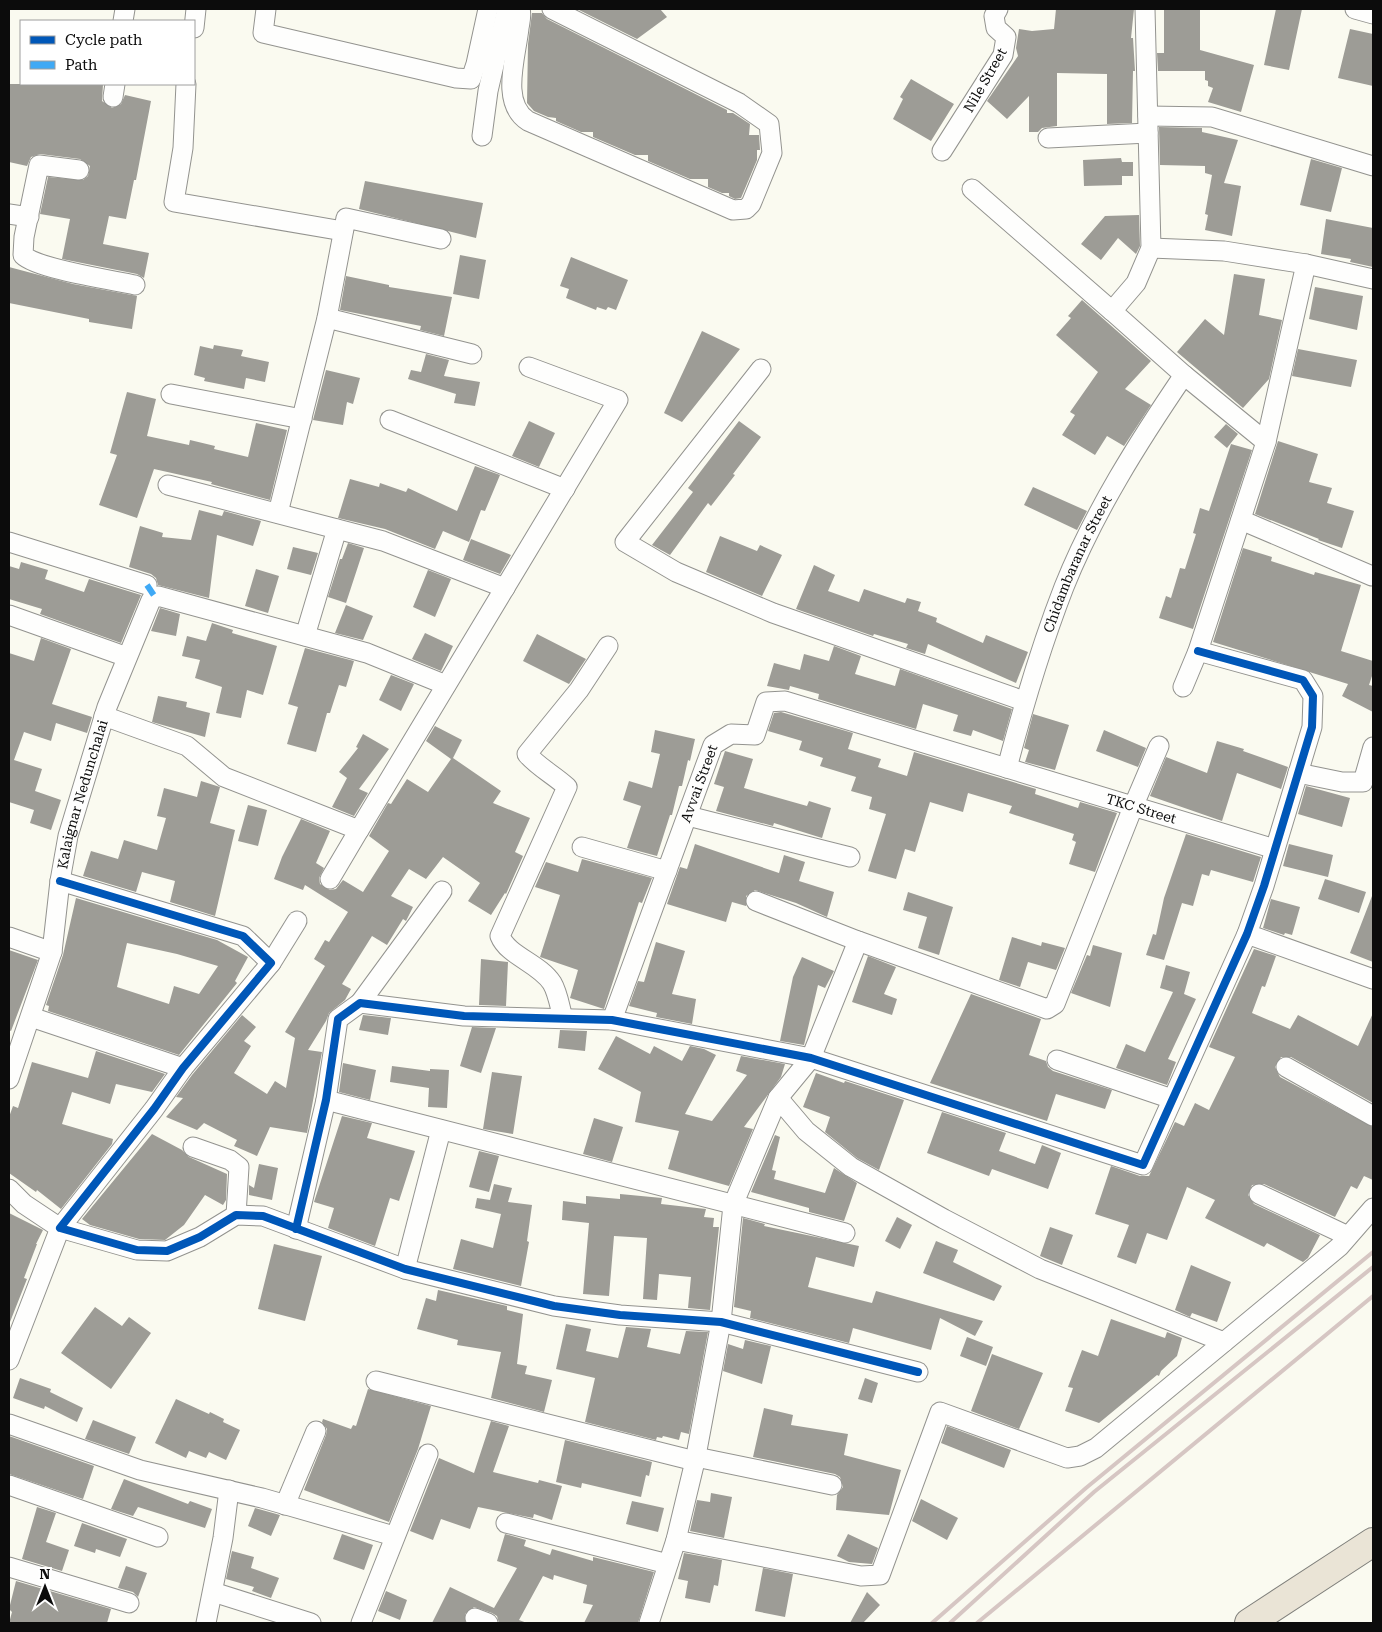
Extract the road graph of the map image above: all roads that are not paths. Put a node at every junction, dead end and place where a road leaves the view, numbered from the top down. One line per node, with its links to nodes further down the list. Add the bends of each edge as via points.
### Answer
1 (266, 9): 2 (street, via 263,33 471,79)
2 (488, 9)
3 (518, 9): 4 (street, via 512,91 513,106 519,115 732,210 746,209 752,204 772,153 769,124 738,103); 11 (street, via 488,91)
4 (552, 9)
5 (998, 9): 13 (street, Nile Street, via 994,16 996,28 1006,37 1003,55)
6 (1145, 9): 10 (street)
7 (1355, 9): 8 (street)
8 (1373, 14)
9 (186, 85): 19 (street, via 183,148 174,202)
10 (1148, 125): 12 (street); 14 (street, via 1212,117); 21 (street)
11 (482, 136)
12 (1048, 138)
13 (942, 152)
14 (1373, 166)
15 (79, 170): 18 (street, via 39,165)
16 (972, 189): 25 (street)
17 (9, 214): 18 (street)
18 (29, 218): 24 (street, via 22,250 27,260)
19 (343, 231): 20 (street, via 346,218); 26 (street)
20 (441, 239)
21 (1151, 248): 22 (street, via 1224,251); 25 (street, via 1136,283)
22 (1306, 264): 23 (street); 34 (street)
23 (1373, 279)
24 (135, 285)
25 (1112, 312): 30 (street)
26 (327, 318): 27 (street); 32 (street)
27 (472, 354)
28 (528, 367): 36 (street, via 618,400)
29 (761, 369): 51 (street, via 625,542 676,572 773,614)
30 (1184, 375): 34 (street); 51 (street, Chidambaranar Street, via 1139,442 1081,549)
31 (170, 394): 32 (street)
32 (302, 419): 37 (street)
33 (390, 420): 36 (street)
34 (1266, 442): 38 (street)
35 (168, 485): 37 (street)
36 (565, 489): 43 (street)
37 (278, 513): 39 (street)
38 (1241, 520): 41 (street); 47 (street)
39 (337, 529): 43 (street, via 392,544); 45 (street)
40 (9, 542): 42 (street)
41 (1372, 576)
42 (147, 585)
43 (505, 588): 49 (street)
44 (9, 615): 48 (street)
45 (305, 636): 48 (street, Kalaignar Nedunchalai, via 158,596 149,603); 49 (street, via 367,653)
46 (608, 646): 77 (street, via 579,690 527,754 567,787 500,936 504,946 533,963 553,984)
47 (1198, 651): 50 (street); 56 (street, via 1303,680 1313,696 1312,727)
48 (127, 657): 52 (street, Kalaignar Nedunchalai)
49 (446, 685): 59 (street)
50 (1183, 687)
51 (1024, 701): 55 (street, Chidambaranar Street)
52 (104, 716): 59 (street, via 187,746 224,777); 65 (street, Kalaignar Nedunchalai, via 68,836)
53 (1160, 746): 57 (street)
54 (1373, 747): 56 (street, via 1363,782 1342,782)
55 (1007, 768): 57 (street, TKC Street); 58 (street, Avvai Street, via 785,701 766,702 755,735 731,734 713,745)
56 (1298, 773): 61 (street)
57 (1133, 807): 61 (street, TKC Street); 71 (street, via 1051,1008 1043,1008)
58 (688, 816): 62 (street); 63 (street, Avvai Street)
59 (359, 830): 64 (street)
60 (582, 847): 63 (street)
61 (1275, 849): 69 (street)
62 (850, 857)
63 (666, 871): 78 (street, Avvai Street)
64 (330, 878)
65 (60, 881): 72 (street, Kalaignar Nedunchalai); 73 (street, via 243,936)
66 (442, 891): 75 (street)
67 (756, 901): 71 (street)
68 (297, 921): 73 (street)
69 (1247, 934): 74 (street); 85 (street)
70 (9, 937): 72 (street)
71 (858, 941): 79 (street)
72 (52, 952): 76 (street, Kalaignar Nedunchalai)
73 (271, 963): 82 (street)
74 (1373, 979)
75 (360, 1003): 77 (street, via 464,1016); 86 (street, via 338,1019)
76 (31, 1017): 82 (street); 83 (street, Kalaignar Nedunchalai)
77 (562, 1018): 78 (street)
78 (612, 1020): 79 (street)
79 (812, 1058): 84 (street); 85 (street, via 1143,1165)
80 (1057, 1060): 85 (street)
81 (1286, 1067): 87 (street)
82 (183, 1068): 95 (street)
83 (9, 1079)
84 (778, 1098): 92 (street); 101 (street, via 806,1131 851,1167 936,1214 1040,1269)
85 (1172, 1099)
86 (326, 1100): 88 (street); 96 (street)
87 (1373, 1116)
88 (441, 1130): 92 (street); 99 (street)
89 (193, 1147): 94 (street, via 230,1160 239,1167)
90 (9, 1189): 95 (street, via 24,1204)
91 (1259, 1194): 98 (street)
92 (733, 1205): 97 (street); 100 (street)
93 (1373, 1208): 98 (street)
94 (236, 1216): 95 (street, via 200,1237 167,1250 137,1250); 96 (street, via 263,1216)
95 (60, 1228): 102 (street)
96 (296, 1229): 99 (street)
97 (845, 1233)
98 (1348, 1236): 101 (street, via 1339,1247)
99 (405, 1269): 100 (street, via 554,1306 620,1315)
100 (721, 1322): 103 (street); 108 (street)
101 (1224, 1342): 116 (street, via 1096,1448 1080,1456 1067,1458 940,1412 880,1575 862,1576)
102 (9, 1360)
103 (918, 1372)
104 (376, 1381): 108 (street)
105 (9, 1424): 111 (street, via 140,1470)
106 (316, 1431): 112 (street)
107 (428, 1454): 114 (street)
108 (696, 1459): 110 (street); 116 (street)
109 (9, 1485): 115 (street)
110 (832, 1485)
111 (229, 1490): 112 (street); 120 (street)
112 (285, 1504): 114 (street)
113 (506, 1523): 118 (street)
114 (394, 1536): 124 (street)
115 (158, 1537)
116 (676, 1540): 118 (street)
117 (1373, 1542): 126 (highway)
118 (668, 1564): 125 (street)
119 (9, 1567): 121 (street)
120 (213, 1592): 122 (street); 123 (street)
121 (129, 1604)
122 (206, 1623)
123 (311, 1623)
124 (361, 1623)
125 (649, 1623)
126 (1250, 1623)

